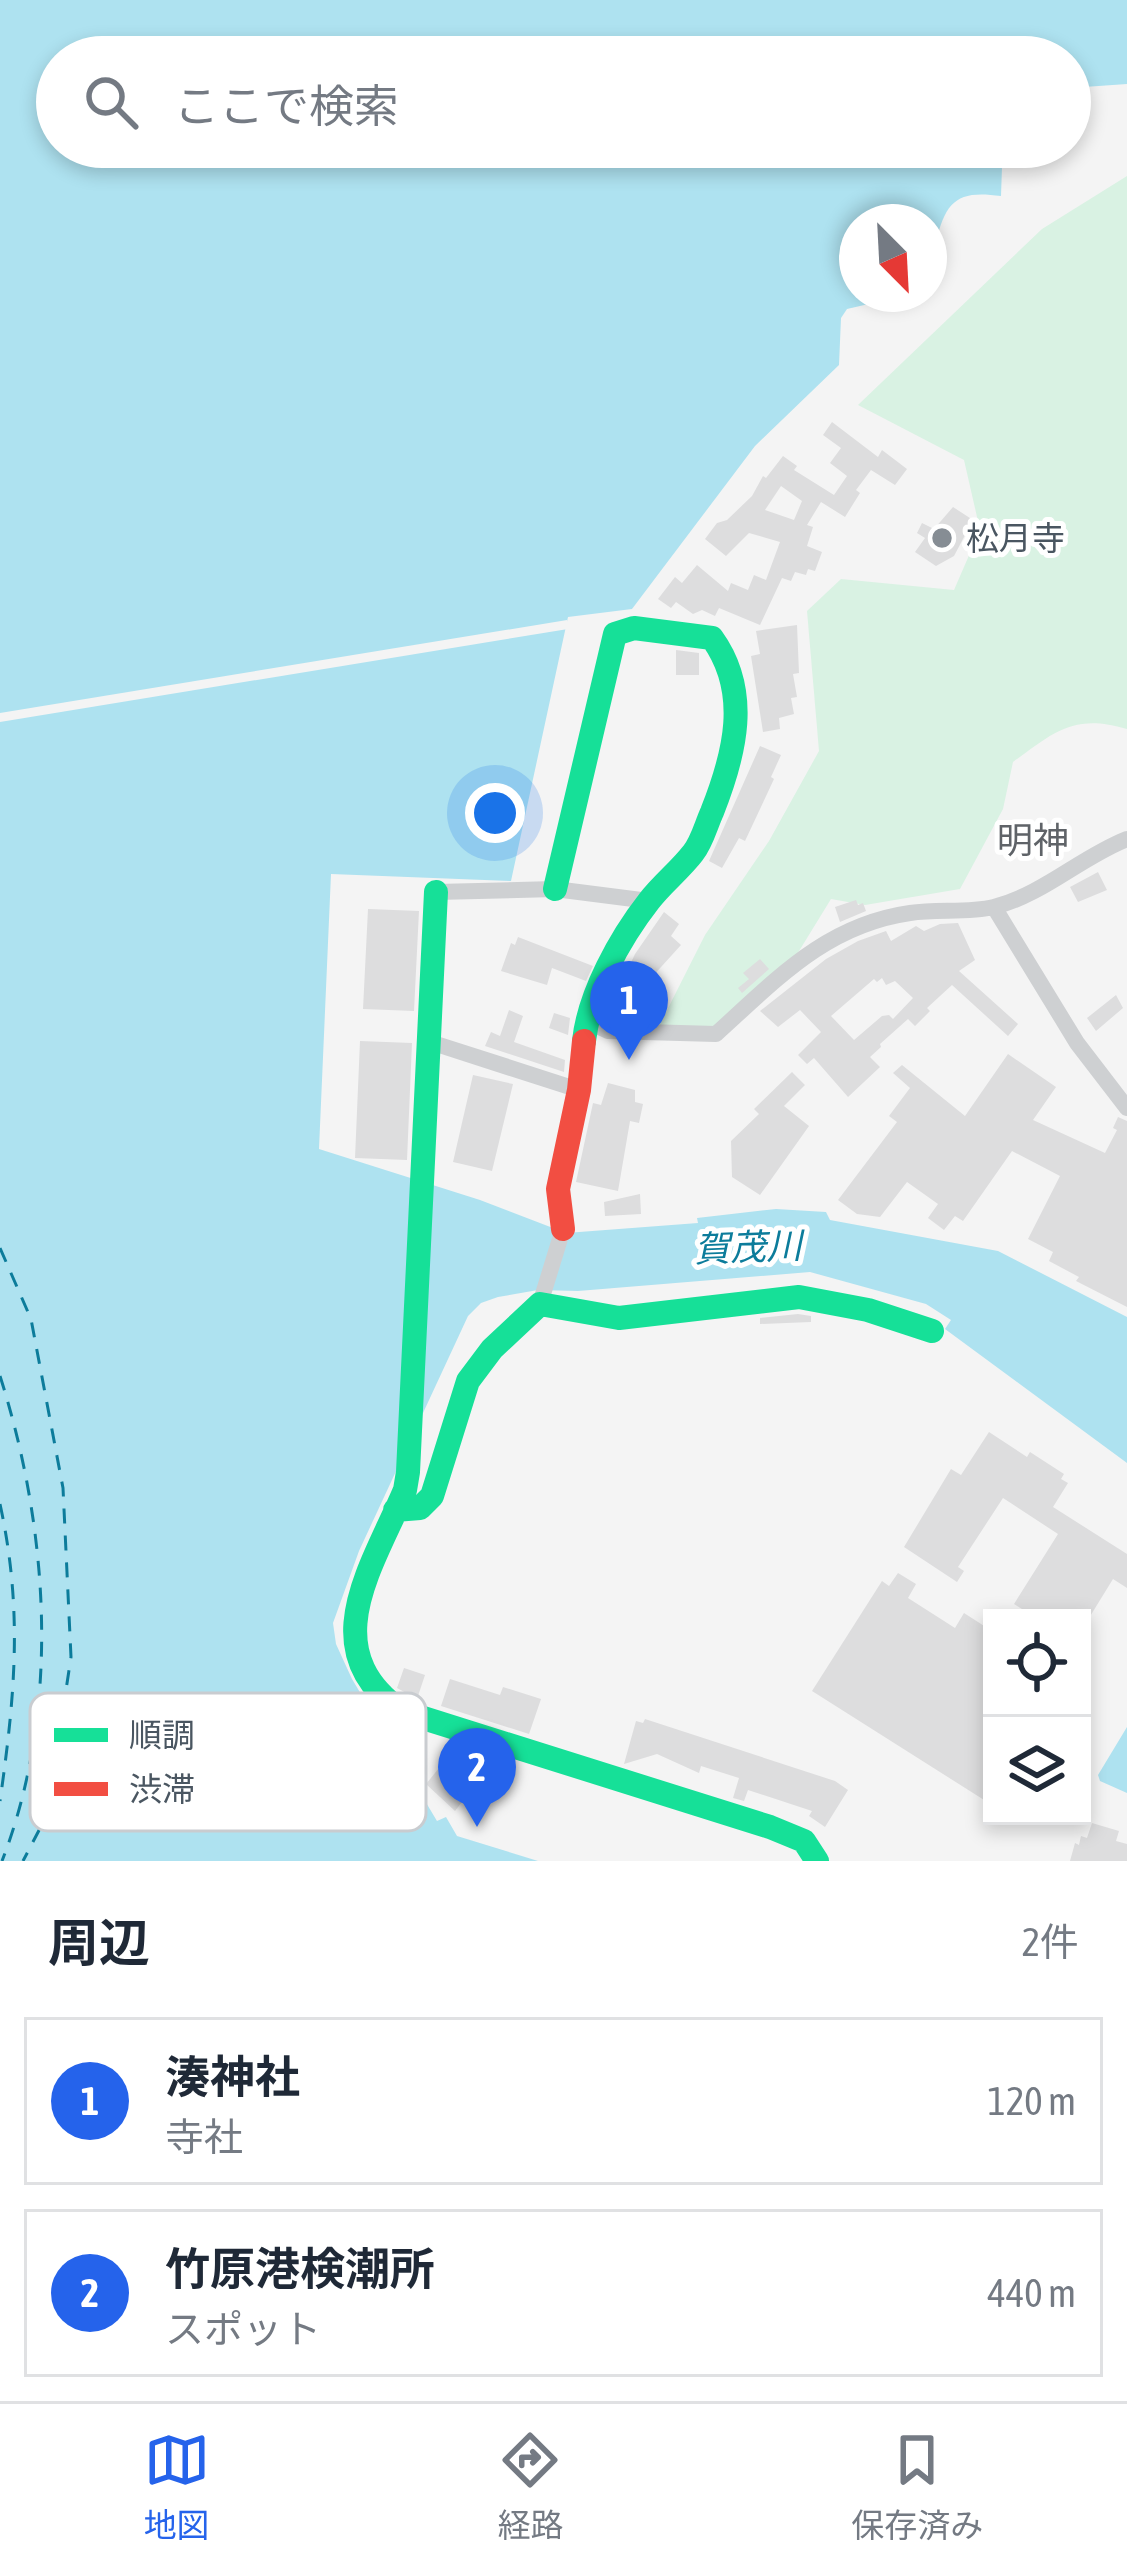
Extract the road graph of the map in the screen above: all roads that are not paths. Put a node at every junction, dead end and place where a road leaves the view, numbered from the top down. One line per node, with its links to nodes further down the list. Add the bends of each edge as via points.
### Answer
1 (1127, 839): 5 (street)
2 (555, 889): 3 (street); 4 (street); 4 (street, via 615,634 634,628 712,638 730,663 736,710 726,776 696,850)
3 (436, 892): 7 (street)
4 (650, 901): 6 (street)
5 (994, 907): 6 (street, via 910,913 832,937 716,1034 608,1031); 9 (street)
6 (586, 1021): 8 (street)
7 (430, 1042): 8 (street); 13 (street, via 409,1461)
8 (579, 1090): 10 (street, via 558,1190)
9 (1127, 1108)
10 (563, 1229): 11 (street)
11 (542, 1298): 12 (street, via 620,1318 799,1297); 13 (street, via 491,1347 464,1387 425,1504)
12 (932, 1331)
13 (395, 1510): 14 (street, via 352,1624 359,1666)
14 (379, 1693)
15 (426, 1720): 16 (street, via 770,1827 804,1841)
16 (817, 1861)

